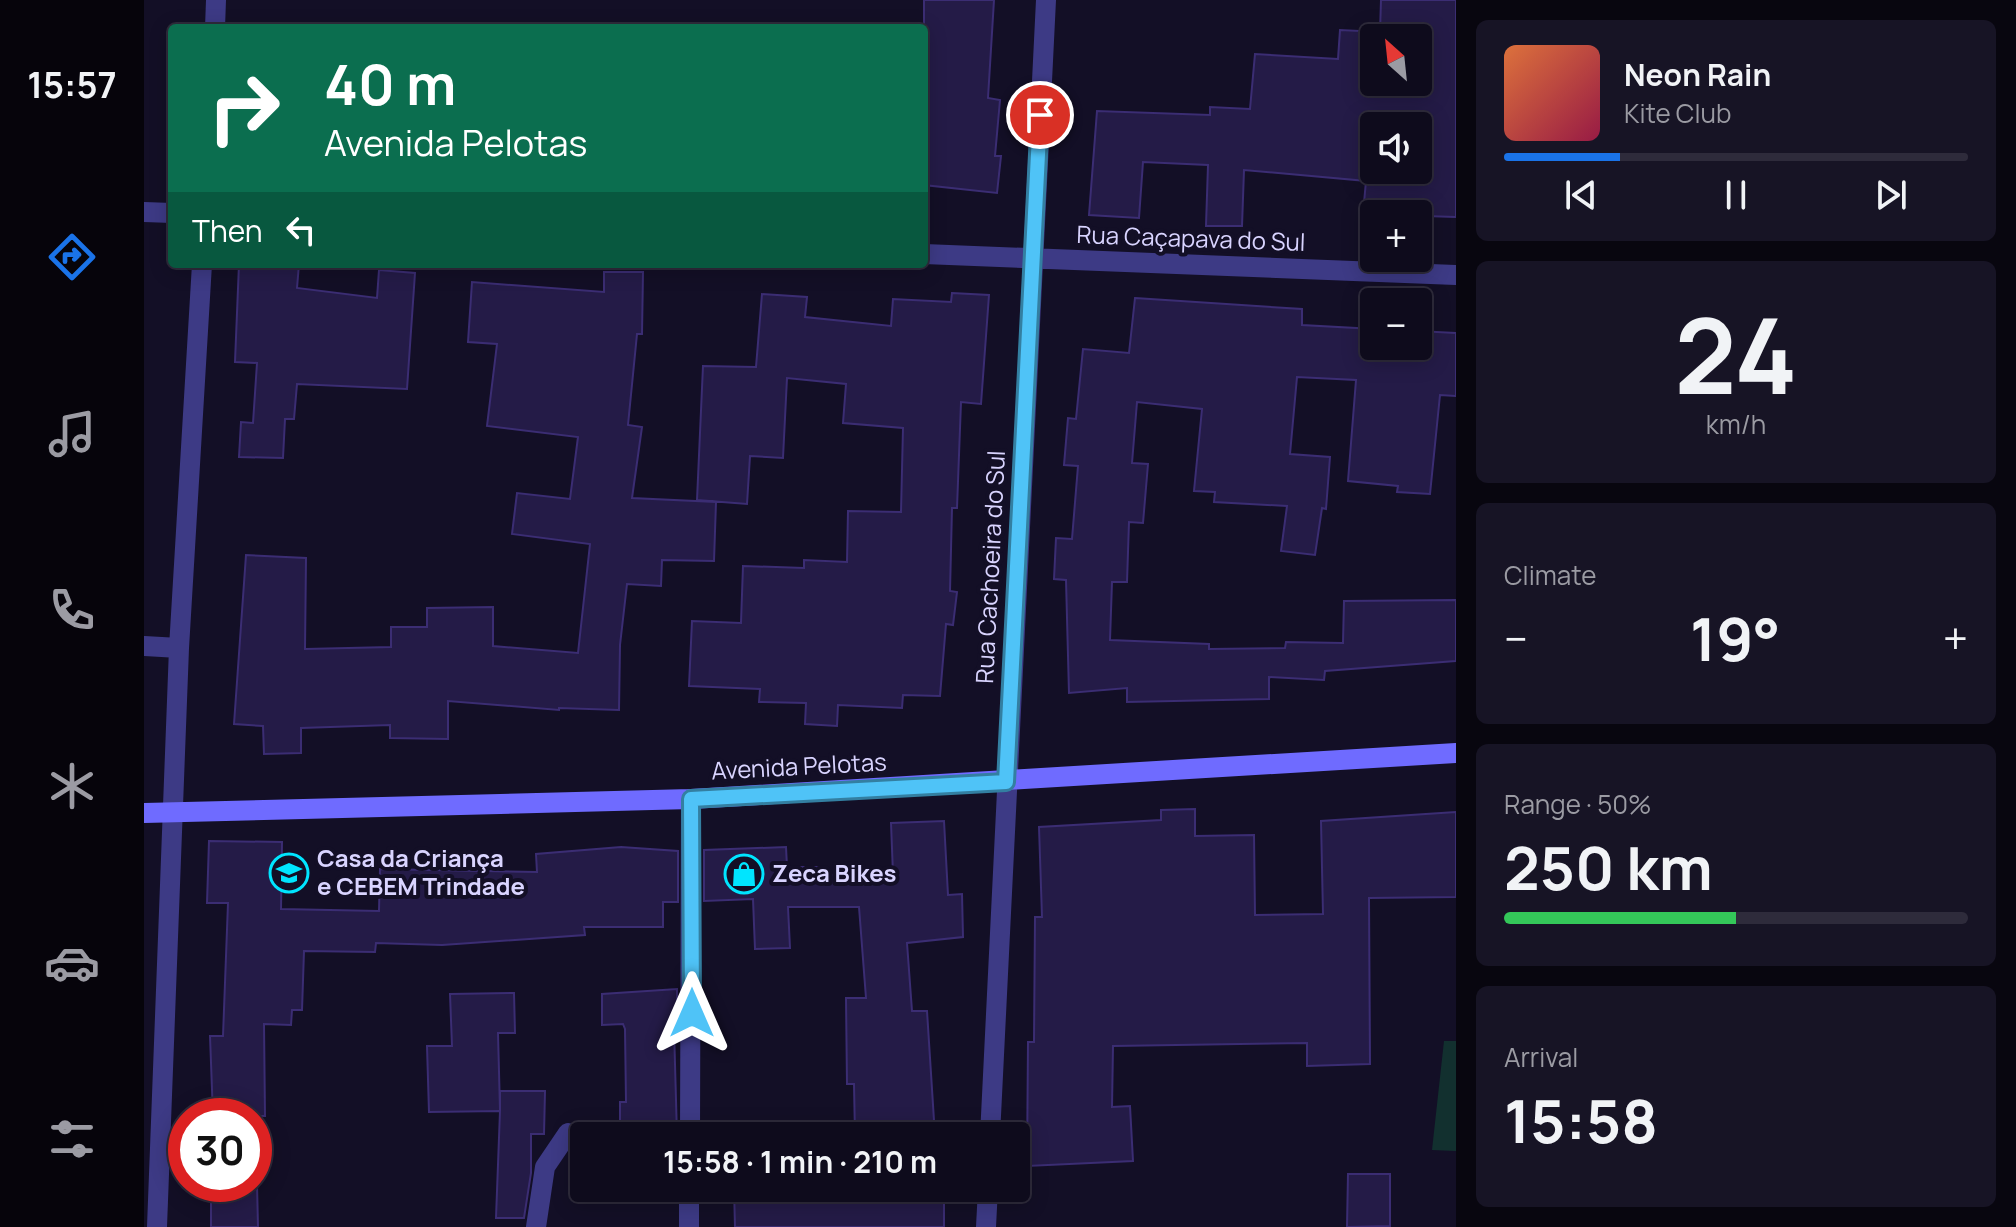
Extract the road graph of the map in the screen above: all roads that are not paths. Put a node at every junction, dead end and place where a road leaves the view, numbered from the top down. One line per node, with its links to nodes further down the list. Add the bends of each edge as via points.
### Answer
1 (216, 0): 3 (street)
2 (1046, 0): 7 (street, Rua Cachoeira do Sul)
3 (215, 24)
4 (144, 212): 5 (street)
5 (168, 213)
6 (928, 254): 7 (street, Rua Caçapava do Sul)
7 (1032, 260): 9 (street, Rua Caçapava do Sul); 13 (street, Rua Cachoeira do Sul)
8 (202, 268): 11 (street)
9 (1456, 275)
10 (144, 646): 11 (street)
11 (179, 648): 15 (street)
12 (1456, 753): 13 (street, Avenida Pelotas)
13 (1006, 782): 14 (street, Avenida Pelotas); 18 (street, Rua Cachoeira do Sul)
14 (691, 799): 15 (street, Avenida Pelotas); 17 (street)
15 (176, 811): 16 (street, Avenida Pelotas); 22 (street)
16 (144, 813)
17 (690, 1122)
18 (991, 1122)
19 (568, 1133): 23 (street, via 545,1167)
20 (689, 1202): 24 (street)
21 (987, 1202): 25 (street)
22 (157, 1227)
23 (536, 1227)
24 (689, 1227)
25 (986, 1227)

